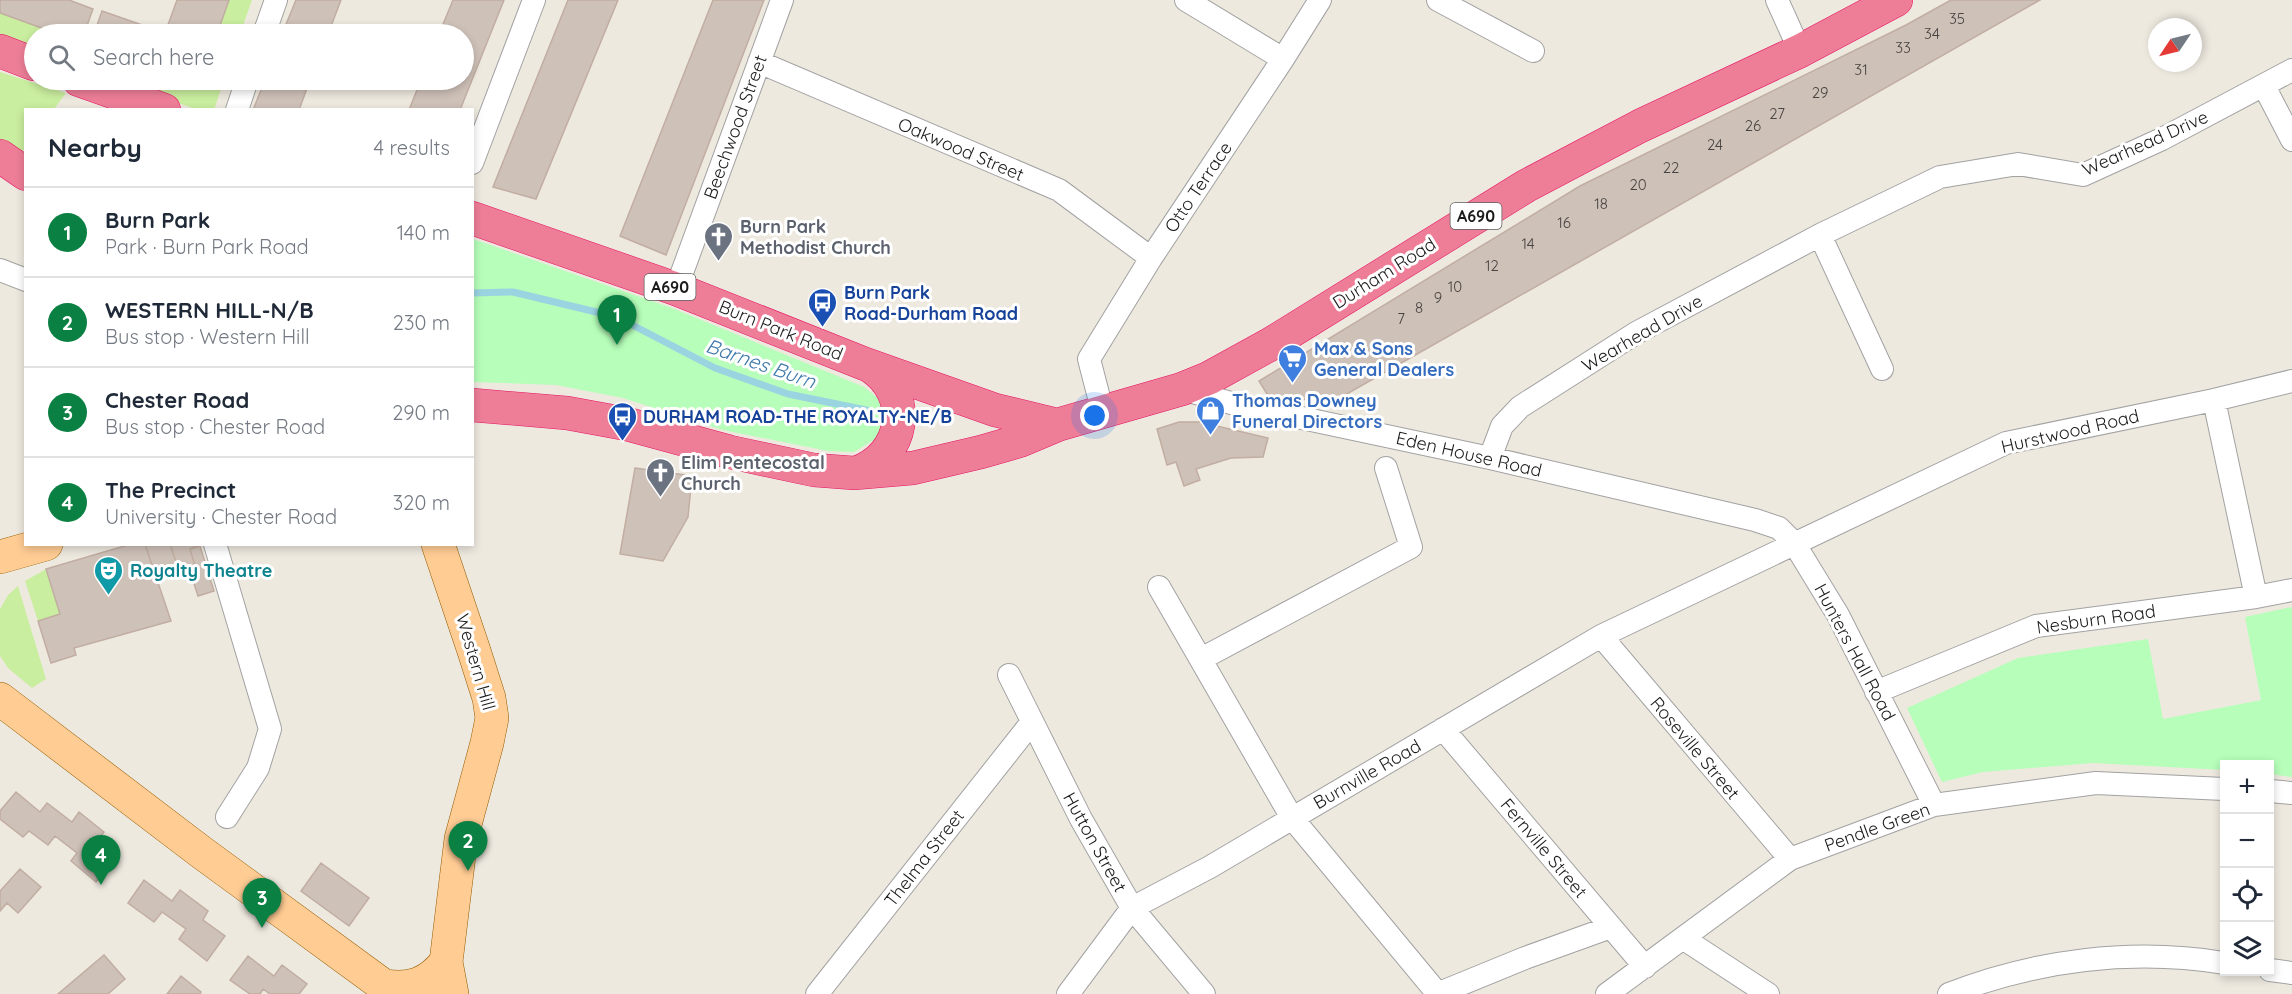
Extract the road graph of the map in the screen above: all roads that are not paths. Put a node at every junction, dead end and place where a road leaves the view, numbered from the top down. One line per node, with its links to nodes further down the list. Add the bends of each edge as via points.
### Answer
1 (276, 0): 9 (street)
2 (534, 0): 26 (street)
3 (782, 0): 15 (street, Beechwood Street)
4 (1186, 0): 13 (street)
5 (1320, 0): 13 (street, Otto Terrace)
6 (1438, 0): 11 (street)
7 (1777, 0): 12 (street)
8 (1896, 0): 12 (highway, Durham Road / A690)
9 (268, 24)
10 (0, 51): 14 (highway)
11 (1533, 51)
12 (1800, 51): 37 (highway, Durham Road / A690, via 1640,126 1545,176 1240,362)
13 (1283, 59): 30 (street, Otto Terrace)
14 (24, 60)
15 (759, 62): 30 (street, Oakwood Street, via 1059,190); 33 (street, Beechwood Street)
16 (2292, 70): 17 (street, Wearhead Drive)
17 (2264, 86): 24 (street); 29 (street, Wearhead Drive, via 2083,175 2018,164 1940,177)
18 (109, 90): 20 (highway)
19 (244, 90): 23 (street)
20 (130, 97): 21 (highway); 22 (highway)
21 (101, 108)
22 (159, 108)
23 (238, 108)
24 (2292, 140)
25 (0, 156): 27 (highway)
26 (474, 158)
27 (24, 173)
28 (474, 219): 33 (highway, Burn Park Road / A690)
29 (1820, 235): 35 (street); 42 (street, Wearhead Drive, via 1636,333 1520,407 1502,426)
30 (1151, 258): 40 (street, Otto Terrace, via 1089,359)
31 (0, 270): 32 (street)
32 (24, 279)
33 (676, 289): 34 (highway, Burn Park Road / A690)
34 (866, 364): 41 (highway, Burn Park Road / A690, via 995,410); 44 (highway, A690, via 892,390 899,424 885,454)
35 (1882, 369)
36 (2292, 381): 38 (street, Hurstwood Road)
37 (1182, 389): 40 (highway, Durham Road / A690); 42 (street, Eden House Road)
38 (2214, 400): 46 (street, Hurstwood Road, via 2006,442); 53 (street)
39 (474, 405): 44 (highway, A690, via 567,412 730,452)
40 (1103, 413): 41 (highway, Durham Road / A690)
41 (1057, 425): 44 (highway, A690, via 1010,443 913,468)
42 (1490, 458): 45 (street, Eden House Road)
43 (1386, 468): 55 (street, via 1411,547)
44 (854, 473)
45 (1755, 520): 46 (street, Hunters Hall Road, via 1779,528)
46 (1794, 543): 54 (street, Hurstwood Road); 57 (street, Hunters Hall Road, via 1838,615)
47 (39, 546): 50 (main road)
48 (216, 546): 65 (street, via 270,729 258,768)
49 (439, 546): 71 (main road, Western Hill, via 489,698 492,718 461,839)
50 (1, 557)
51 (1159, 587): 55 (street)
52 (2292, 590): 53 (street, Nesburn Road)
53 (2256, 597): 57 (street, Nesburn Road, via 2036,626)
54 (1601, 636): 60 (street, Burnville Road); 67 (street, Roseville Street)
55 (1201, 659): 66 (street)
56 (1009, 675): 59 (street, Hutton Street)
57 (1876, 692): 64 (street, Hunters Hall Road)
58 (2, 699): 76 (main road)
59 (1032, 722): 68 (street, Hutton Street); 79 (street, Thelma Street)
60 (1443, 729): 66 (street, Burnville Road); 69 (street, Fernville Street)
61 (2220, 789): 64 (street, Pendle Green, via 2096,783)
62 (2274, 791): 63 (street)
63 (2292, 793)
64 (1934, 805): 67 (street, Pendle Green)
65 (227, 817)
66 (1292, 818): 68 (street, Burnville Road); 81 (street)
67 (1790, 859): 70 (street, Pendle Green)
68 (1132, 908): 77 (street); 80 (street, Hutton Street)
69 (1611, 927): 73 (street, Fernville Street); 81 (street)
70 (1684, 939): 73 (street, Pendle Green); 83 (street)
71 (446, 962): 76 (main road, via 432,977 414,986); 78 (main road, Western Hill)
72 (2220, 962): 84 (street, via 2192,957 2139,956 2089,960 2032,969)
73 (1645, 967): 82 (street, Pendle Green)
74 (2274, 970): 75 (street)
75 (2292, 973)
76 (388, 989)
77 (1073, 992)
78 (452, 994)
79 (816, 994)
80 (1204, 994)
81 (1438, 994)
82 (1607, 994)
83 (1768, 994)
84 (1949, 994)

